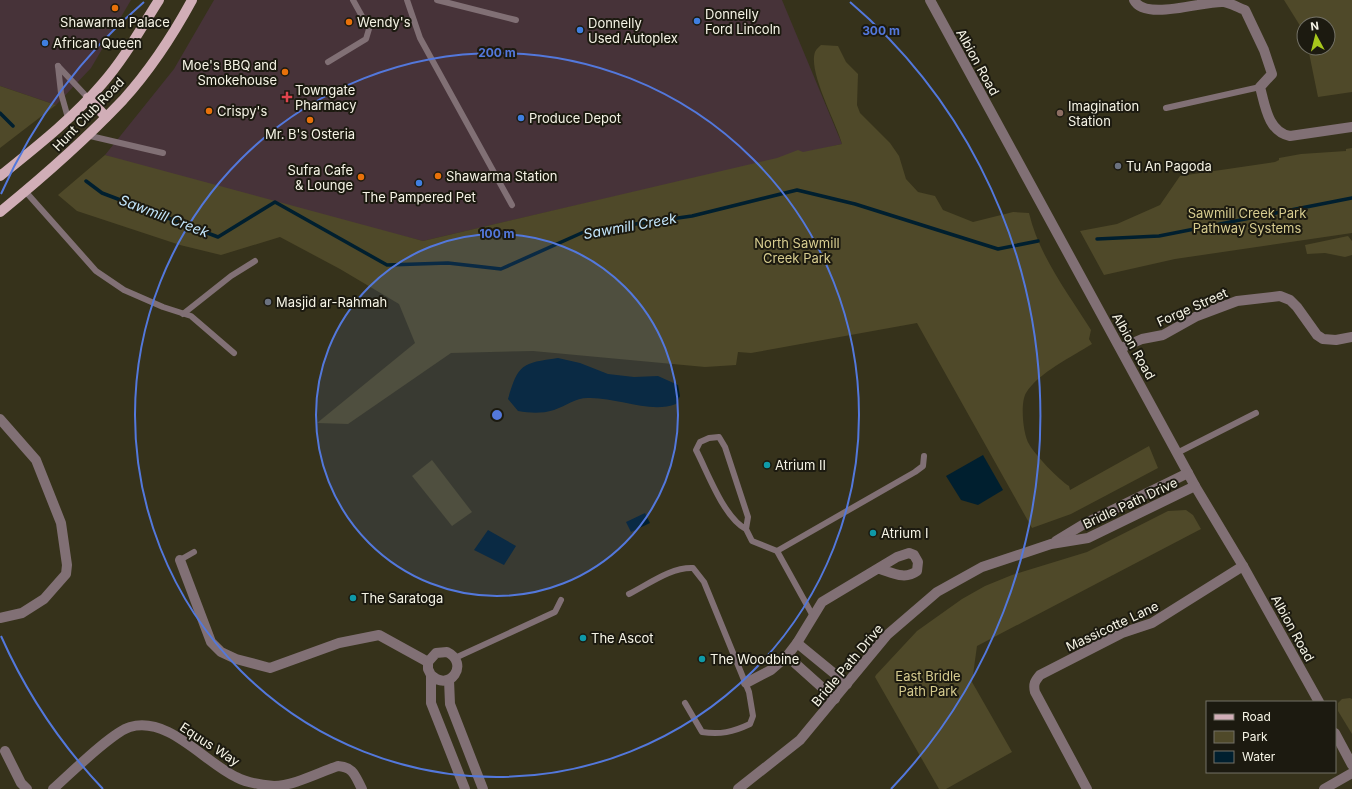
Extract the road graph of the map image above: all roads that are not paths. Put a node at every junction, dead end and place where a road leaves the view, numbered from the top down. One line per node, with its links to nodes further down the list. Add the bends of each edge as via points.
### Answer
1 (192, 0): 14 (main road, Hunt Club Road, via 154,59 124,99)
2 (353, 0): 10 (lane, via 370,29 369,34 366,39)
3 (407, 0): 21 (lane, via 420,38)
4 (437, 0): 9 (lane)
5 (930, 0): 26 (street, Albion Road)
6 (1134, 0): 8 (street, via 1145,8 1182,8 1224,2)
7 (157, 2): 12 (main road, Hunt Club Road, via 130,48 102,85)
8 (1236, 4): 11 (street, via 1245,10 1272,74)
9 (516, 20)
10 (328, 62)
11 (1260, 87): 13 (lane); 16 (street, via 1269,121 1284,135)
12 (88, 98): 14 (main road); 15 (main road, Hunt Club Road); 15 (lane, via 58,66 58,80)
13 (1166, 108)
14 (106, 117): 17 (main road, Hunt Club Road)
15 (68, 118): 19 (main road, Hunt Club Road)
16 (1352, 127)
17 (86, 135): 18 (lane); 20 (main road, Hunt Club Road)
18 (164, 153)
19 (0, 176)
20 (26, 191): 22 (main road, Hunt Club Road); 24 (lane, via 96,271 124,290)
21 (512, 205)
22 (0, 212)
23 (256, 260): 24 (lane, via 231,276)
24 (183, 314): 27 (lane, via 192,316)
25 (1352, 337): 26 (street, Forge Street, via 1336,340 1317,336 1297,307 1290,300 1280,296 1237,301 1197,316 1163,335 1142,339)
26 (1121, 348): 30 (street, Albion Road)
27 (234, 353)
28 (1256, 413): 30 (lane)
29 (0, 419): 44 (street, via 36,460 61,522 67,565 66,574 44,599 22,612)
30 (1177, 453): 32 (street, Albion Road)
31 (924, 456): 37 (lane, via 923,466 914,472)
32 (1188, 473): 33 (street, Albion Road); 35 (street, Bridle Path Drive, via 1084,524)
33 (1195, 486): 35 (street, Bridle Path Drive, via 1088,538); 39 (street, Albion Road)
34 (746, 529): 34 (lane, via 748,517 725,447 719,438 709,438 700,442 696,450 729,514 737,524); 37 (lane, via 752,541)
35 (1051, 544): 52 (street, Bridle Path Drive, via 982,567 937,592 887,635)
36 (194, 552): 38 (lane)
37 (777, 552): 43 (lane)
38 (180, 560): 48 (street, via 211,642 221,652 236,659 270,668 340,643 379,635)
39 (1243, 566): 54 (street, Albion Road); 66 (street, Massicotte Lane, via 1152,623 1122,633 1040,675 1033,686)
40 (880, 569): 43 (street, via 822,602)
41 (629, 594): 51 (lane, via 675,570 693,568 704,582)
42 (561, 600): 47 (lane, via 555,612)
43 (813, 616): 45 (street)
44 (0, 618)
45 (797, 643): 46 (street); 52 (street)
46 (787, 656): 51 (street, via 771,670); 53 (street)
47 (455, 658): 48 (street, via 441,651); 50 (street, via 457,670)
48 (428, 662): 49 (street)
49 (431, 675): 50 (street, via 439,680); 63 (street, via 431,703)
50 (449, 680): 64 (street, via 450,704)
51 (746, 683): 55 (lane, via 753,716 750,724 734,732 702,732)
52 (847, 684): 53 (street, Bridle Path Drive)
53 (835, 699): 65 (street, Bridle Path Drive, via 800,740)
54 (1317, 701)
55 (685, 703)
56 (1336, 735): 58 (street)
57 (5, 751): 60 (street)
58 (1352, 765)
59 (1352, 773): 67 (street)
60 (27, 789)
61 (53, 789): 62 (street, Equus Way, via 115,734 129,727 145,724 159,727 236,777 262,785 276,786 342,766 354,773)
62 (362, 789)
63 (465, 789)
64 (482, 789)
65 (738, 789)
66 (1087, 789)
67 (1324, 789)

